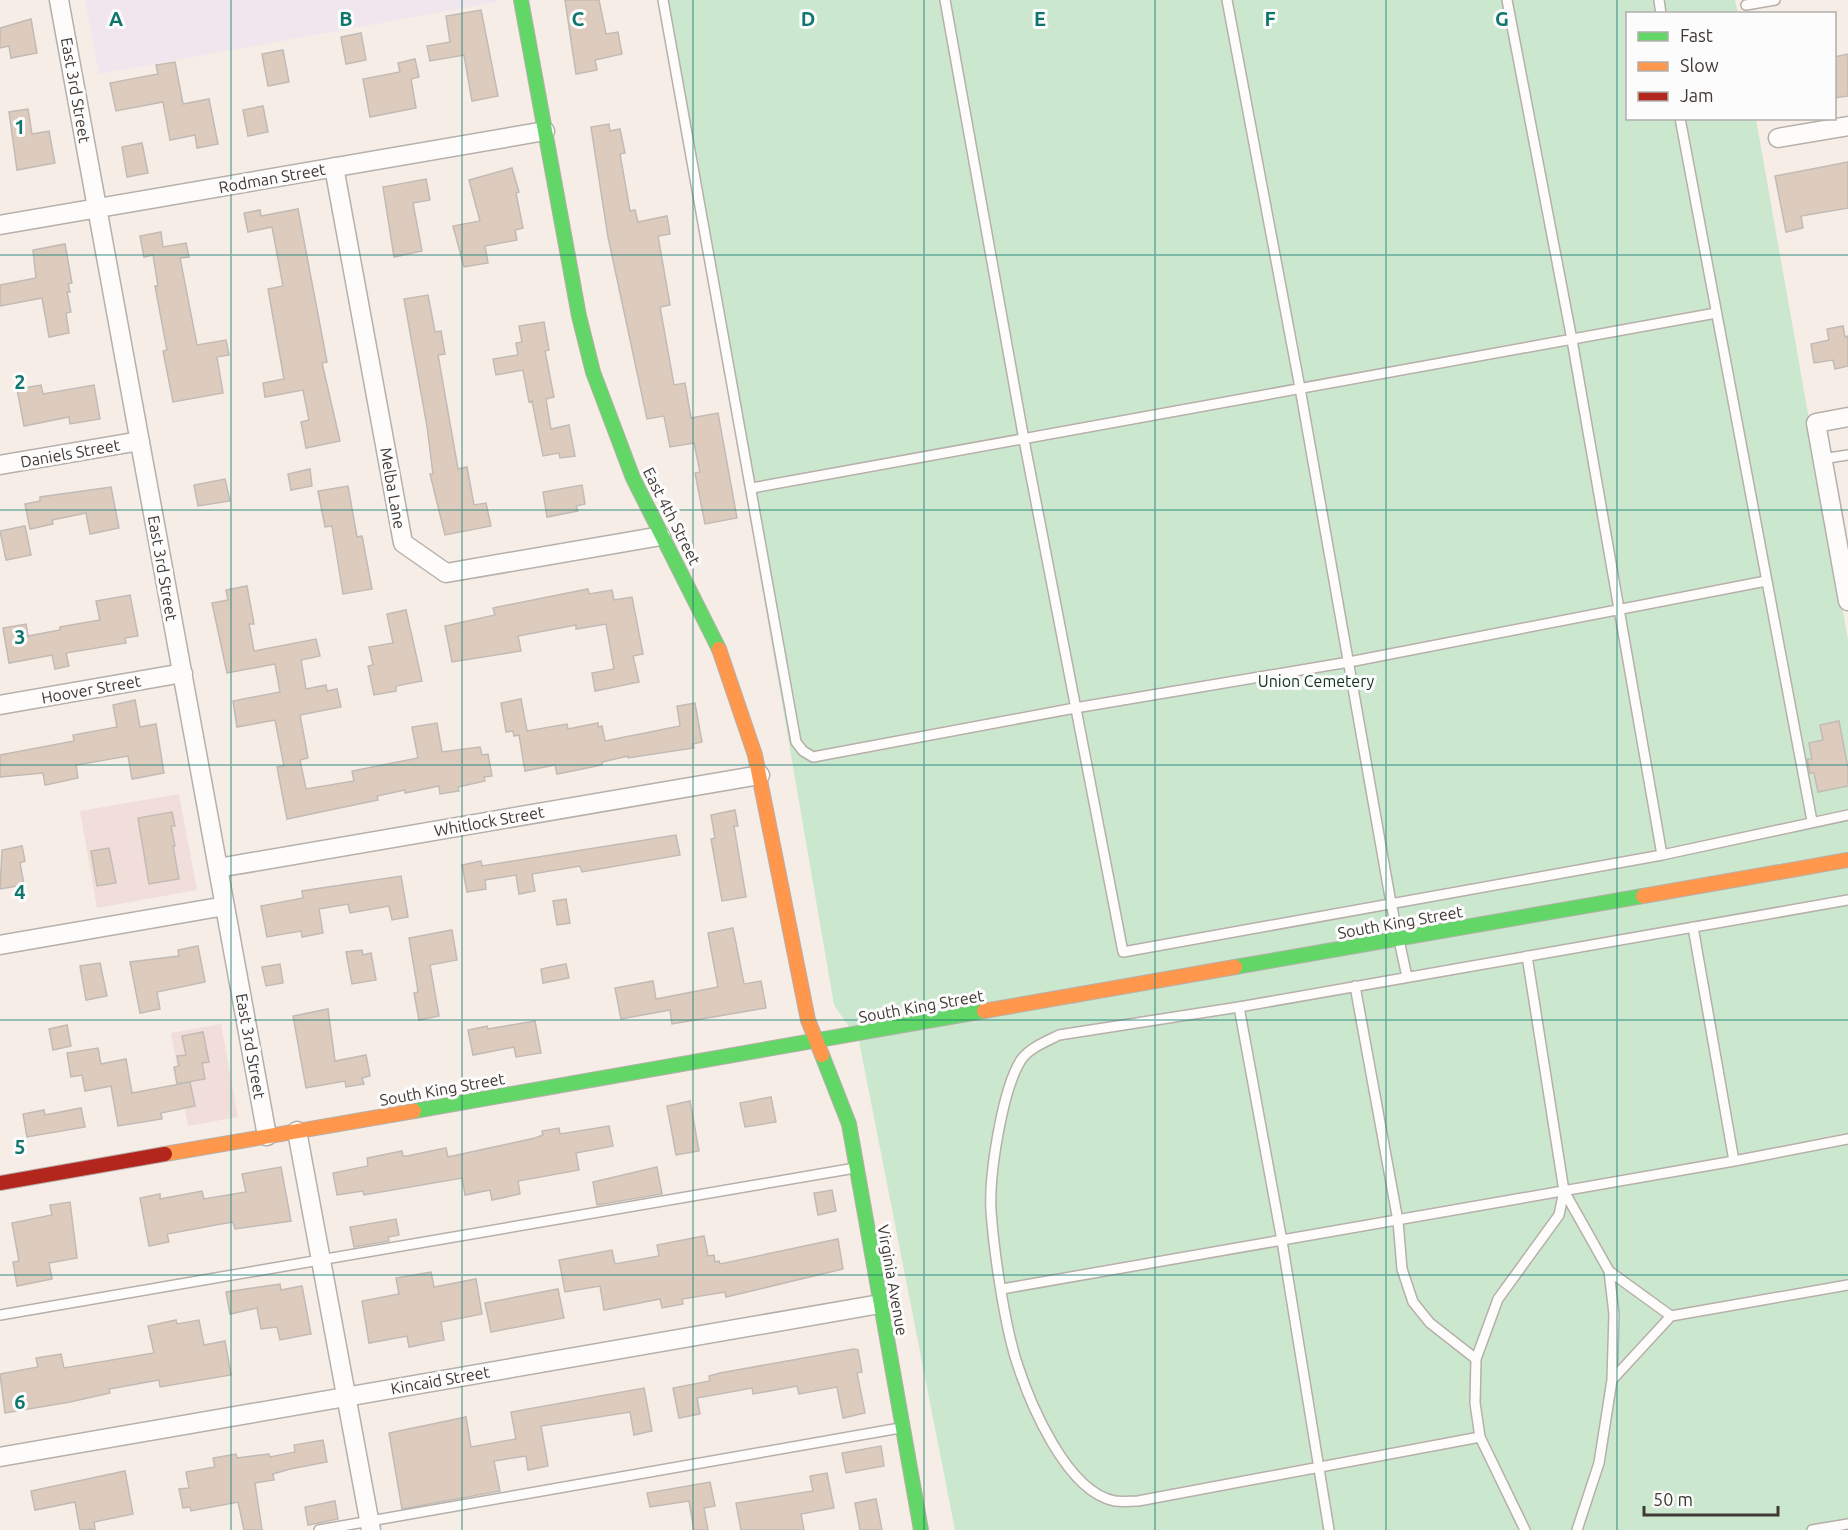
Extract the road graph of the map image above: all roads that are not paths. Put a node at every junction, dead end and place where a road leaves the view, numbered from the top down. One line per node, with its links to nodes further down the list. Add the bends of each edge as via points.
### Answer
1 (59, 0): 14 (street, East 3rd Street)
2 (520, 0): 11 (street, East 4th Street)
3 (663, 0): 25 (lane)
4 (945, 0): 20 (lane)
5 (1227, 0): 18 (lane)
6 (1507, 0): 17 (lane)
7 (1775, 0): 8 (lane)
8 (1746, 5)
9 (1680, 120): 16 (lane)
10 (1848, 126): 12 (street)
11 (544, 131): 13 (street, Rodman Street); 26 (street, East 4th Street, via 593,372 633,478)
12 (1778, 138)
13 (334, 167): 14 (street, Rodman Street); 26 (street, Melba Lane, via 404,543 446,573)
14 (98, 209): 15 (street, Rodman Street); 21 (street, East 3rd Street)
15 (0, 225)
16 (1716, 314): 17 (lane); 27 (lane)
17 (1572, 340): 18 (lane); 29 (lane)
18 (1300, 387): 20 (lane); 30 (lane)
19 (1848, 417): 23 (street, via 1816,423)
20 (1024, 440): 25 (lane); 33 (lane)
21 (140, 441): 24 (street, Daniels Street); 31 (street, East 3rd Street)
22 (1848, 454): 23 (lane)
23 (1822, 459): 28 (street)
24 (0, 465)
25 (752, 488): 33 (lane, via 796,742 803,751 813,757)
26 (661, 536): 34 (street, East 4th Street, via 718,647)
27 (1766, 581): 29 (lane); 36 (lane)
28 (1848, 601)
29 (1619, 609): 30 (lane); 37 (lane)
30 (1349, 662): 33 (lane); 41 (lane)
31 (183, 673): 32 (street, Hoover Street); 39 (street, East 3rd Street)
32 (0, 705)
33 (1075, 708): 41 (lane, via 1123,952)
34 (760, 775): 39 (street, Whitlock Street); 50 (street, East 4th Street, via 808,1020)
35 (1848, 815): 36 (lane)
36 (1812, 821): 37 (lane)
37 (1662, 855): 41 (lane)
38 (1848, 860): 44 (street, South King Street)
39 (218, 868): 42 (street, East 3rd Street)
40 (1848, 900): 43 (lane)
41 (1391, 903): 44 (lane)
42 (225, 906): 45 (street); 52 (street, East 3rd Street)
43 (1693, 927): 46 (lane); 54 (lane)
44 (1398, 939): 47 (lane); 50 (street, South King Street)
45 (0, 945)
46 (1527, 956): 47 (lane); 57 (lane)
47 (1407, 977): 48 (lane)
48 (1355, 986): 49 (lane); 58 (lane)
49 (1239, 1007): 59 (lane); 63 (lane, via 1059,1035 1022,1058 1008,1090 991,1210)
50 (817, 1041): 51 (street, South King Street); 55 (street, Virginia Avenue, via 849,1124)
51 (297, 1131): 52 (street, South King Street); 60 (street)
52 (267, 1136): 56 (street, South King Street)
53 (1848, 1139): 54 (lane)
54 (1734, 1161): 57 (lane)
55 (856, 1168): 60 (lane); 64 (street, Virginia Avenue)
56 (0, 1183)
57 (1564, 1191): 58 (lane); 61 (lane); 67 (lane, via 1559,1215 1498,1299)
58 (1398, 1221): 59 (lane); 67 (lane, via 1402,1269 1413,1302 1430,1323)
59 (1282, 1241): 63 (lane); 73 (lane)
60 (321, 1260): 65 (lane); 69 (street)
61 (1609, 1271): 66 (lane); 68 (lane, via 1614,1314)
62 (1848, 1285): 66 (lane)
63 (1002, 1289): 73 (lane, via 1016,1358 1036,1413 1074,1474 1091,1490 1114,1501 1138,1502)
64 (880, 1304): 69 (street, Kincaid Street); 70 (street, Virginia Avenue)
65 (0, 1315)
66 (1671, 1316): 68 (lane)
67 (1476, 1359): 71 (lane, via 1475,1403)
68 (1612, 1380): 80 (lane, via 1599,1463)
69 (346, 1397): 72 (street, Kincaid Street); 75 (street)
70 (902, 1427): 75 (lane); 77 (street, Virginia Avenue)
71 (1480, 1437): 73 (lane); 79 (lane)
72 (0, 1457)
73 (1318, 1469): 78 (lane)
74 (1848, 1524): 81 (lane)
75 (370, 1526): 76 (lane)
76 (320, 1530)
77 (921, 1530)
78 (1329, 1530)
79 (1525, 1530)
80 (1577, 1530)
81 (1812, 1530)

